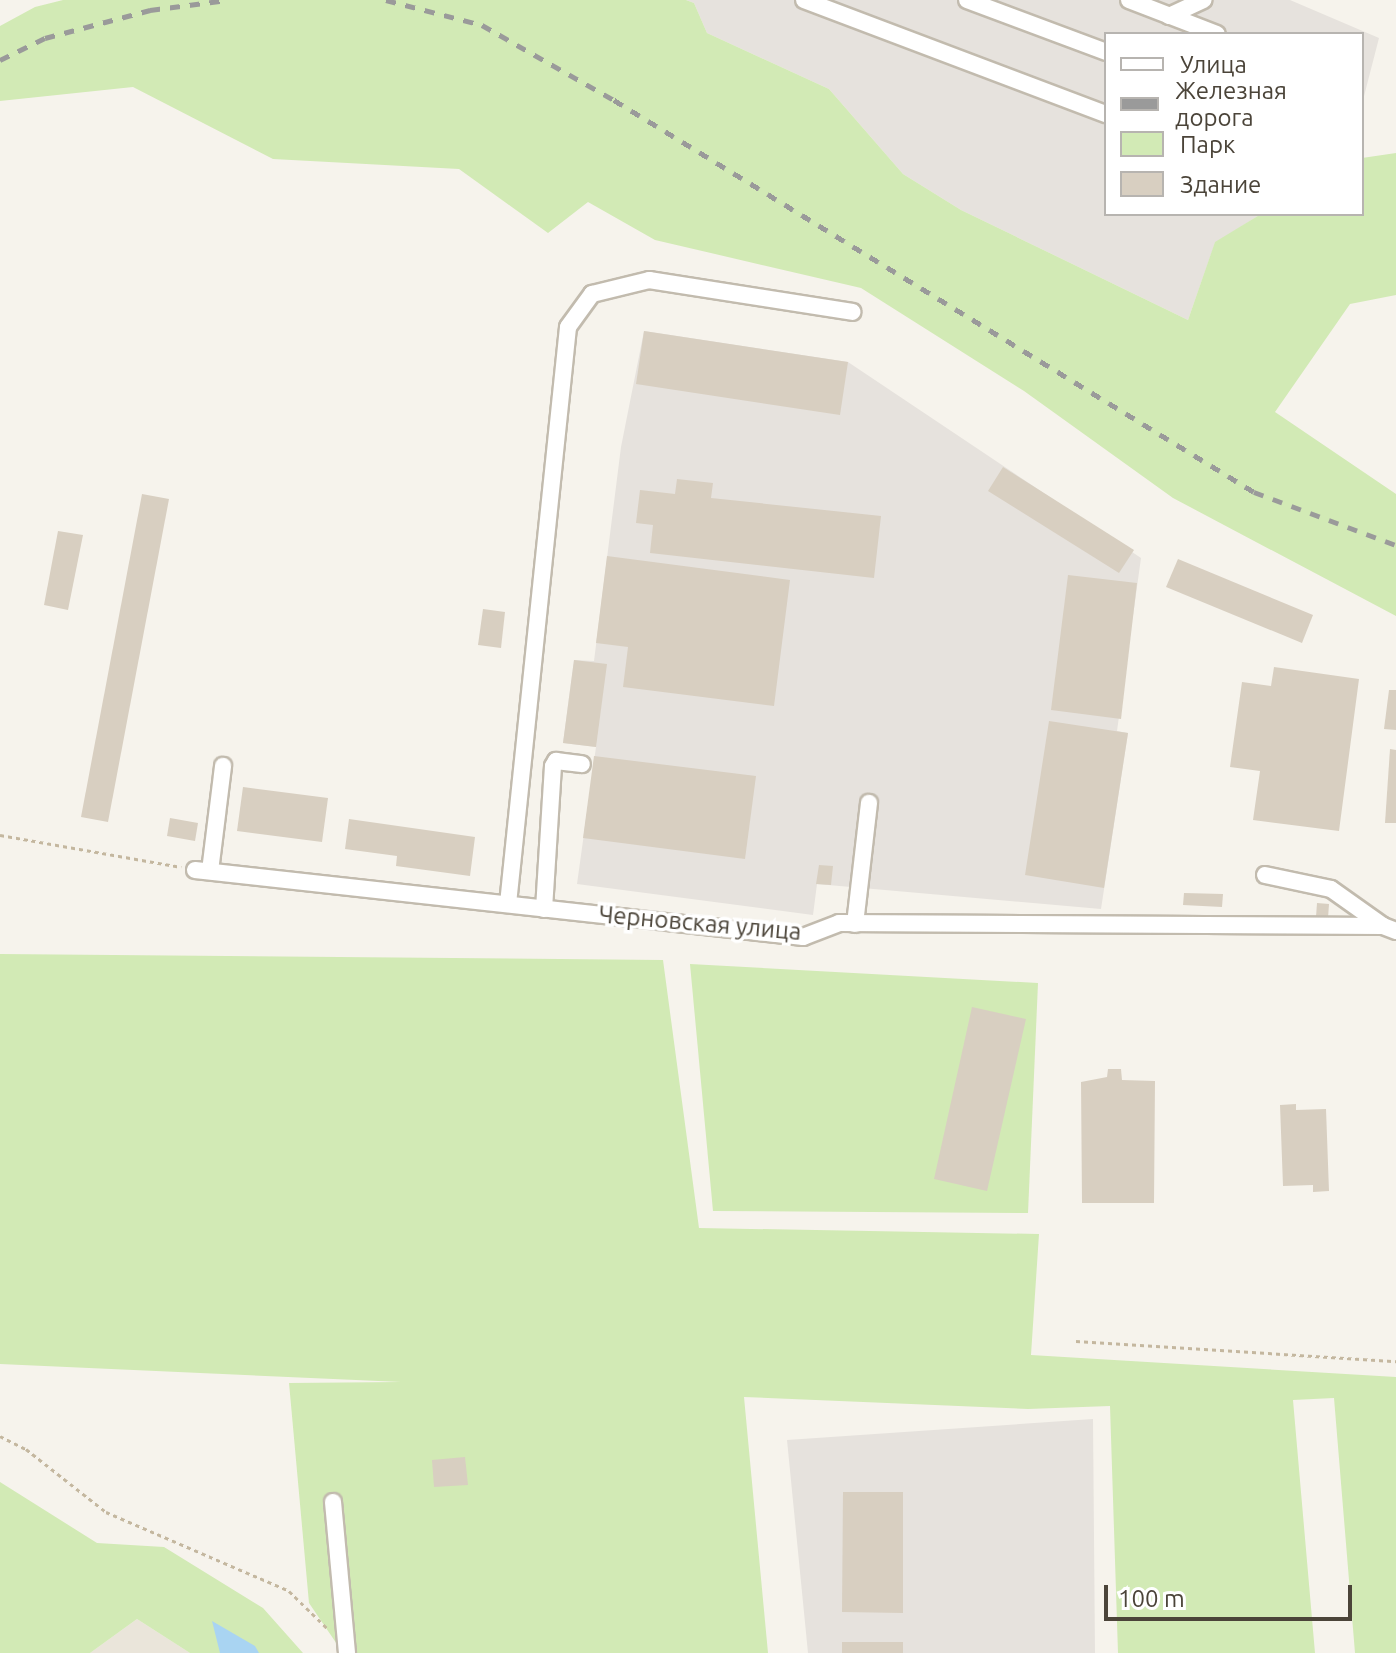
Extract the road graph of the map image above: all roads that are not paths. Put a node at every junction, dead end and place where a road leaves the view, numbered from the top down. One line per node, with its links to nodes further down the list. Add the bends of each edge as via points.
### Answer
1 (804, 0): 8 (street)
2 (967, 0): 7 (street)
3 (1129, 0): 5 (street)
4 (1203, 0): 5 (street)
5 (1169, 16): 6 (street)
6 (1212, 32)
7 (1104, 51)
8 (1104, 113)
9 (853, 312): 14 (street, via 649,280 592,294 568,327)
10 (582, 764): 15 (street, via 556,761 553,766)
11 (223, 766): 14 (street, Черновская улица, via 202,870)
12 (869, 803): 16 (street)
13 (1265, 875): 17 (street, via 1331,889)
14 (508, 904): 15 (street, Черновская улица)
15 (544, 909): 16 (street, Черновская улица, via 803,937 839,923)
16 (855, 924): 17 (street, Черновская улица)
17 (1390, 929)
18 (333, 1502): 19 (street)
19 (347, 1653)

